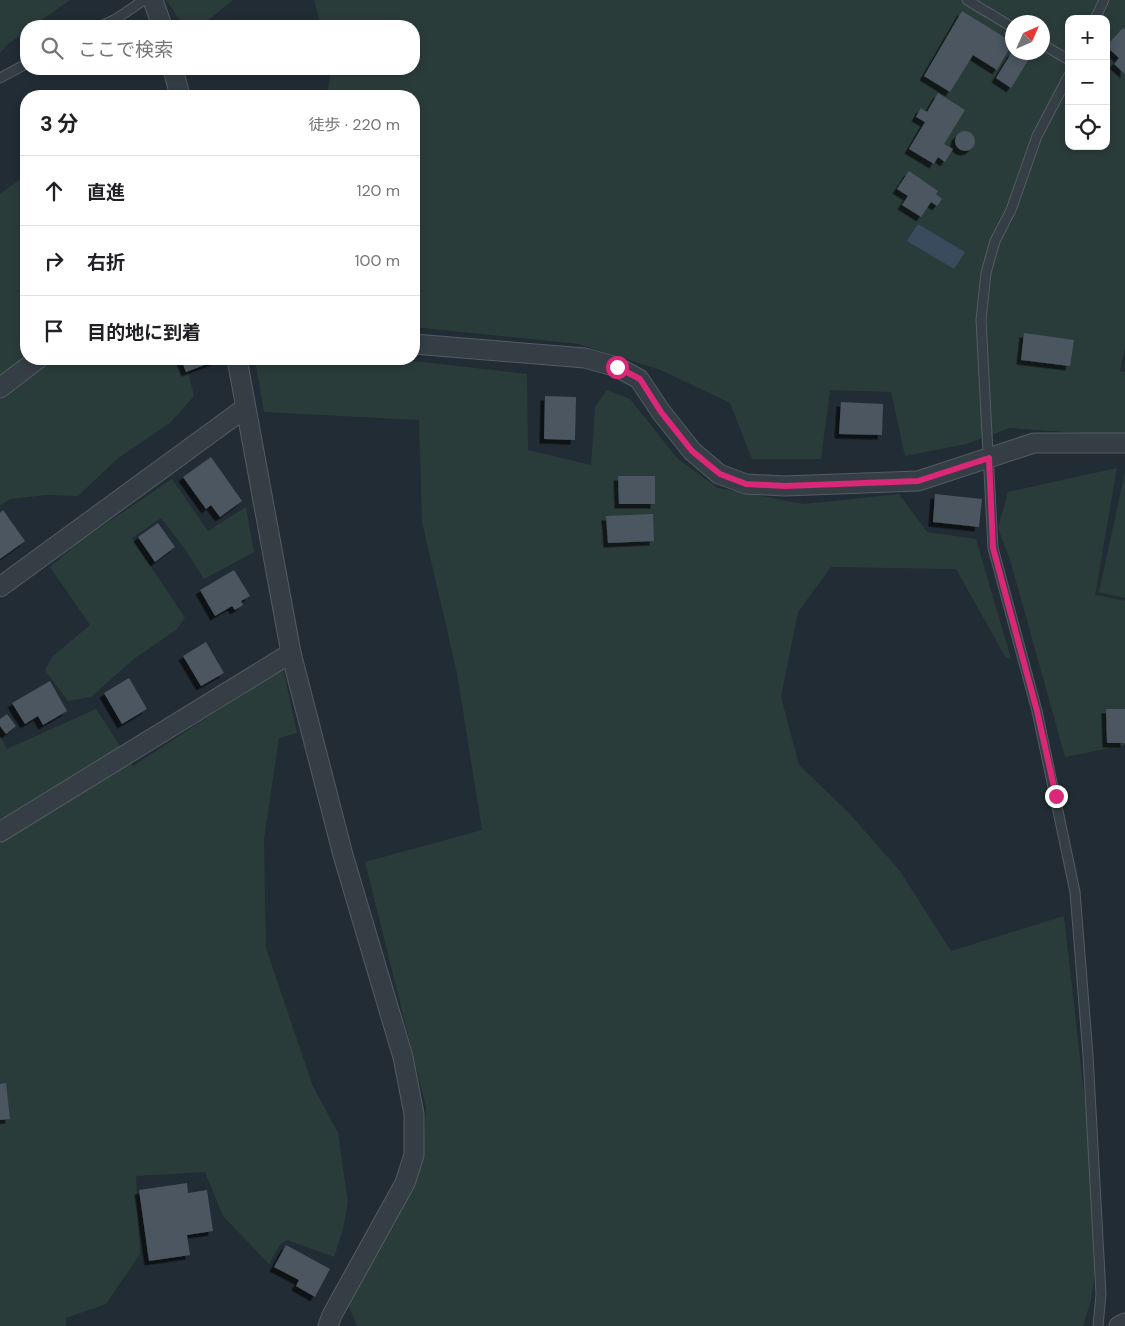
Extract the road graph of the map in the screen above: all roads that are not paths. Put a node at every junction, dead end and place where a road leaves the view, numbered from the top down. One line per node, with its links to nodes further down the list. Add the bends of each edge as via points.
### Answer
1 (144, 0): 6 (lane)
2 (153, 0): 7 (street)
3 (967, 0): 8 (lane)
4 (1104, 0): 5 (lane)
5 (1098, 15)
6 (114, 20)
7 (160, 20)
8 (1005, 23)
9 (1050, 49): 10 (lane)
10 (1065, 58)
11 (20, 67): 13 (lane)
12 (175, 75): 15 (street)
13 (0, 78)
14 (1065, 83): 22 (lane, via 1037,136 995,241 986,273 981,320)
15 (178, 90)
16 (420, 344): 22 (street, via 585,358 617,367 640,379 692,451 720,474 746,484 785,486 918,481)
17 (30, 365): 19 (street)
18 (238, 365): 20 (street)
19 (0, 388)
20 (245, 408): 23 (street); 24 (street)
21 (1125, 443): 22 (street, via 1034,443)
22 (989, 458): 28 (lane, via 993,548 1037,711 1075,892 1101,1294)
23 (0, 588)
24 (291, 653): 25 (street); 27 (street, via 343,855 403,1057 414,1114 414,1155 405,1184)
25 (0, 832)
26 (1125, 1323): 29 (street)
27 (328, 1326)
28 (1098, 1326)
29 (1119, 1326)

